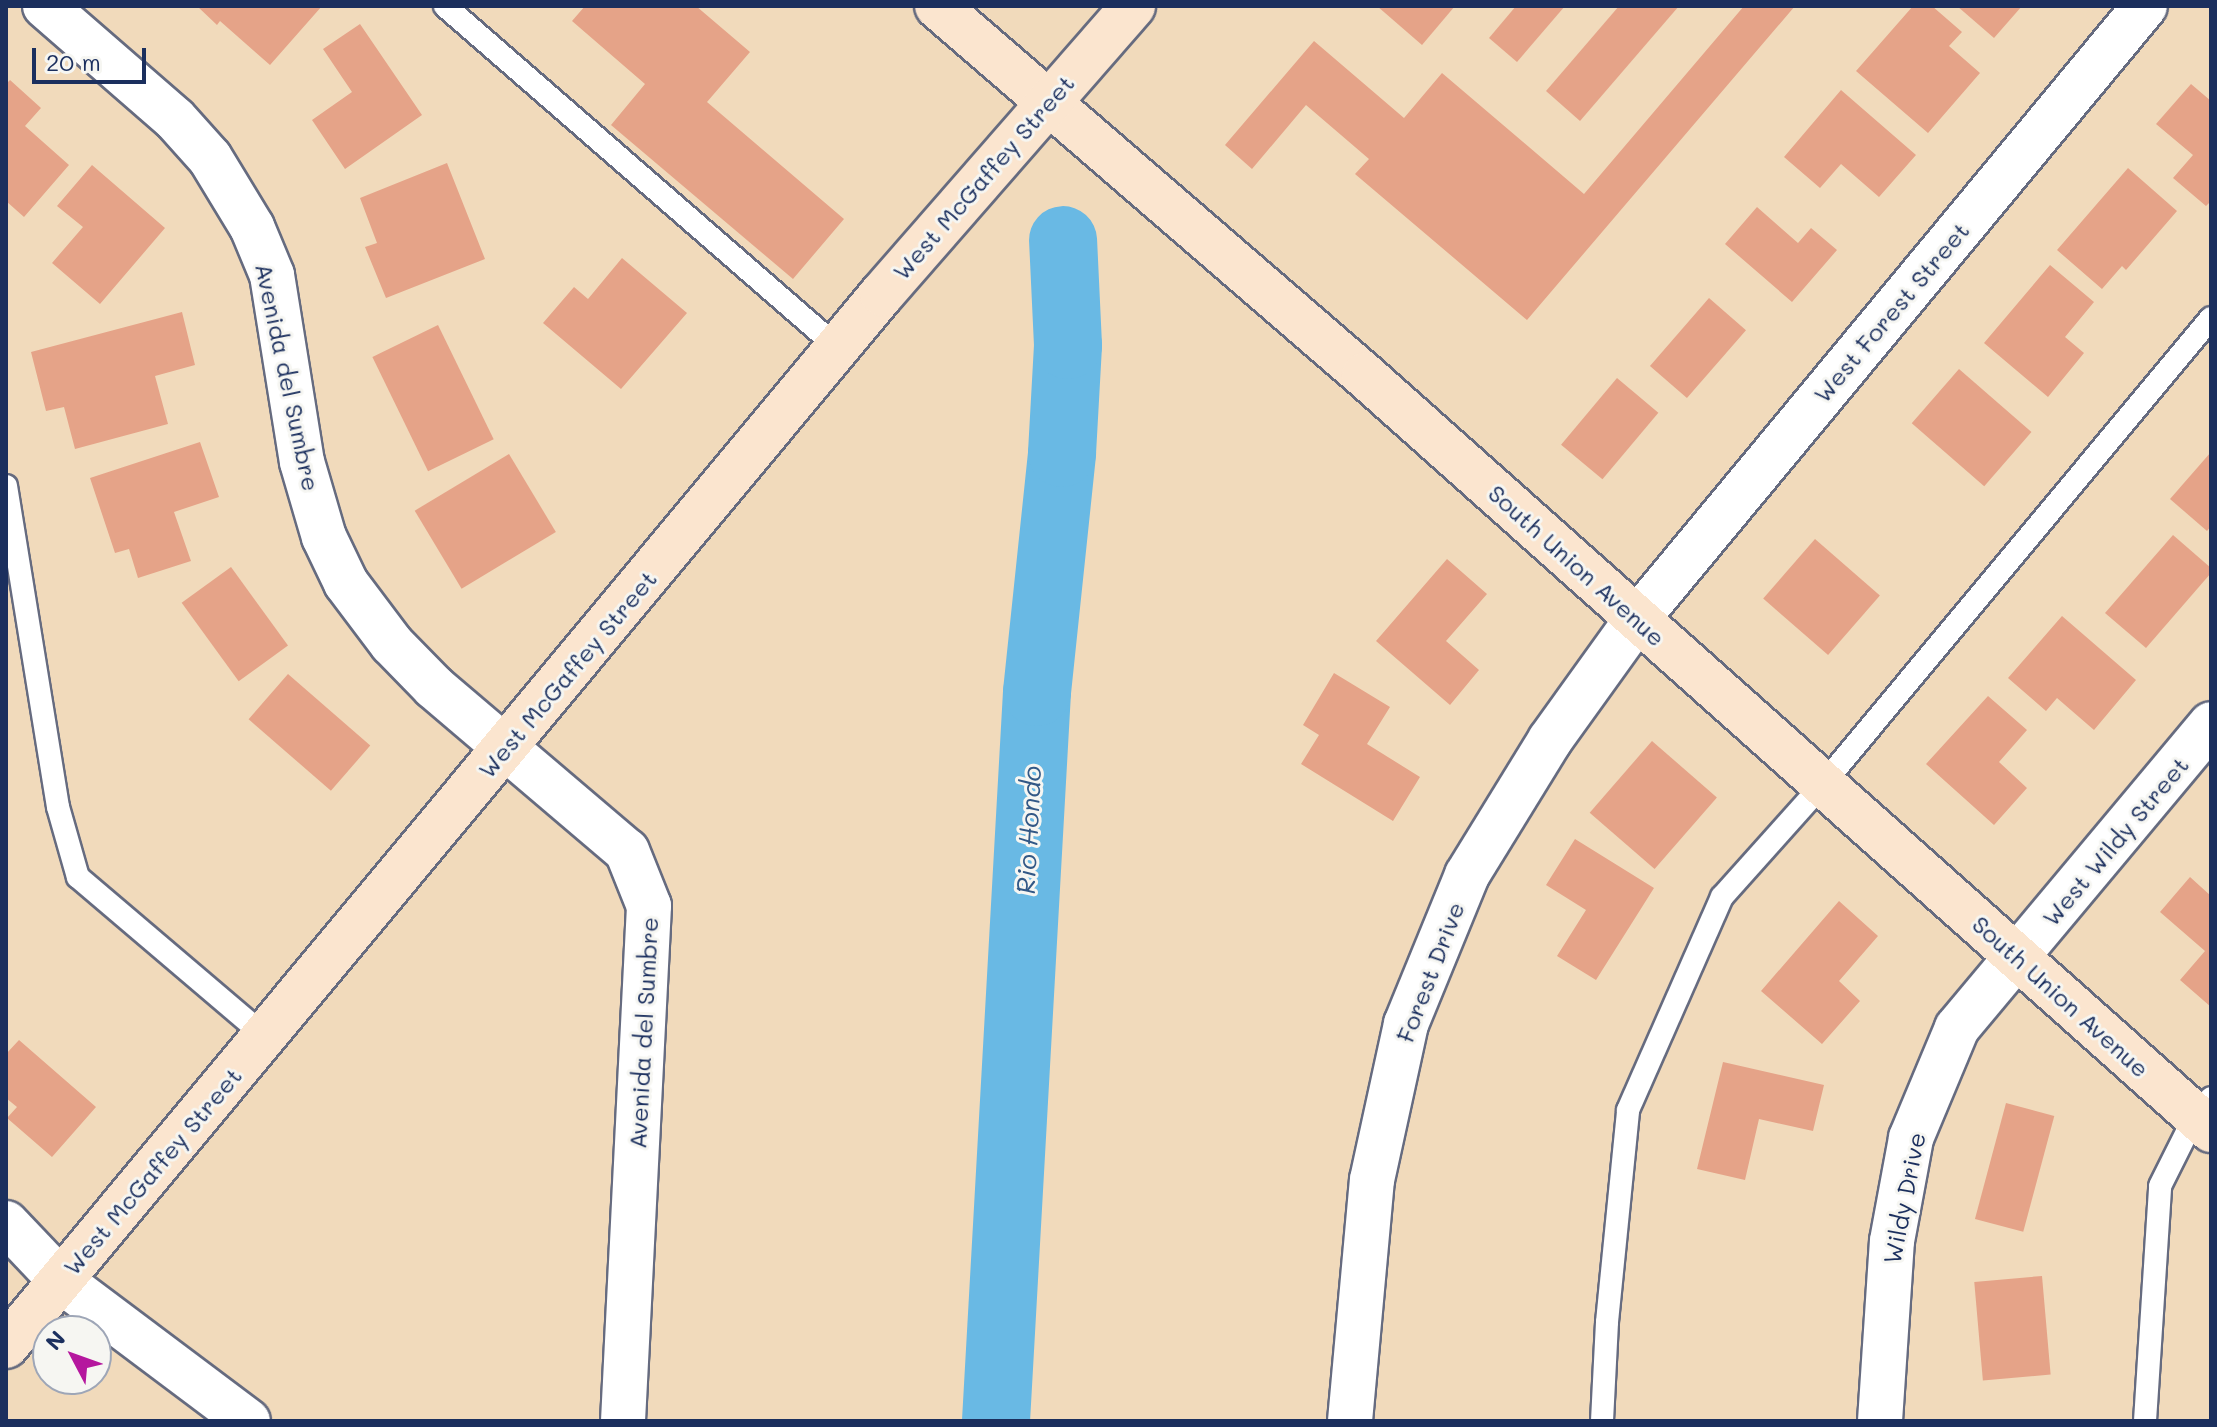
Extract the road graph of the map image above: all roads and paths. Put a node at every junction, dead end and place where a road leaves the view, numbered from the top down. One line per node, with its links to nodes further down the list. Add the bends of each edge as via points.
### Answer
1 (45, 6): 12 (street, Avenida del Sumbre, via 175,119 210,158 252,227 272,275 302,462 324,537 346,583 392,644)
2 (445, 6): 8 (lane)
3 (937, 6): 6 (main road, South Union Avenue)
4 (1133, 6): 6 (main road, West McGaffey Street)
5 (2145, 6): 10 (street, West Forest Street)
6 (1047, 103): 8 (main road, West McGaffey Street); 10 (main road, South Union Avenue)
7 (2211, 318): 13 (lane)
8 (837, 347): 12 (main road, West McGaffey Street)
9 (6, 486): 15 (lane, via 58,807 78,877)
10 (1637, 619): 13 (main road, South Union Avenue); 22 (street, Forest Drive, via 1550,740 1467,875 1406,1024 1372,1180)
11 (2211, 724): 14 (street, West Wildy Street)
12 (505, 750): 15 (main road, West McGaffey Street); 21 (street, Avenida del Sumbre, via 627,851 649,906)
13 (1823, 784): 14 (main road, South Union Avenue); 23 (lane, via 1722,897 1628,1110)
14 (2019, 957): 16 (main road, South Union Avenue); 24 (street, Wildy Drive, via 1957,1028 1911,1138 1892,1241)
15 (265, 1036): 18 (main road, West McGaffey Street)
16 (2206, 1115): 25 (lane, via 2160,1186)
17 (6, 1223): 18 (street)
18 (60, 1280): 19 (main road, West McGaffey Street); 20 (street)
19 (6, 1346)
20 (248, 1421)
21 (623, 1421)
22 (1350, 1421)
23 (1602, 1421)
24 (1880, 1421)
25 (2145, 1421)

